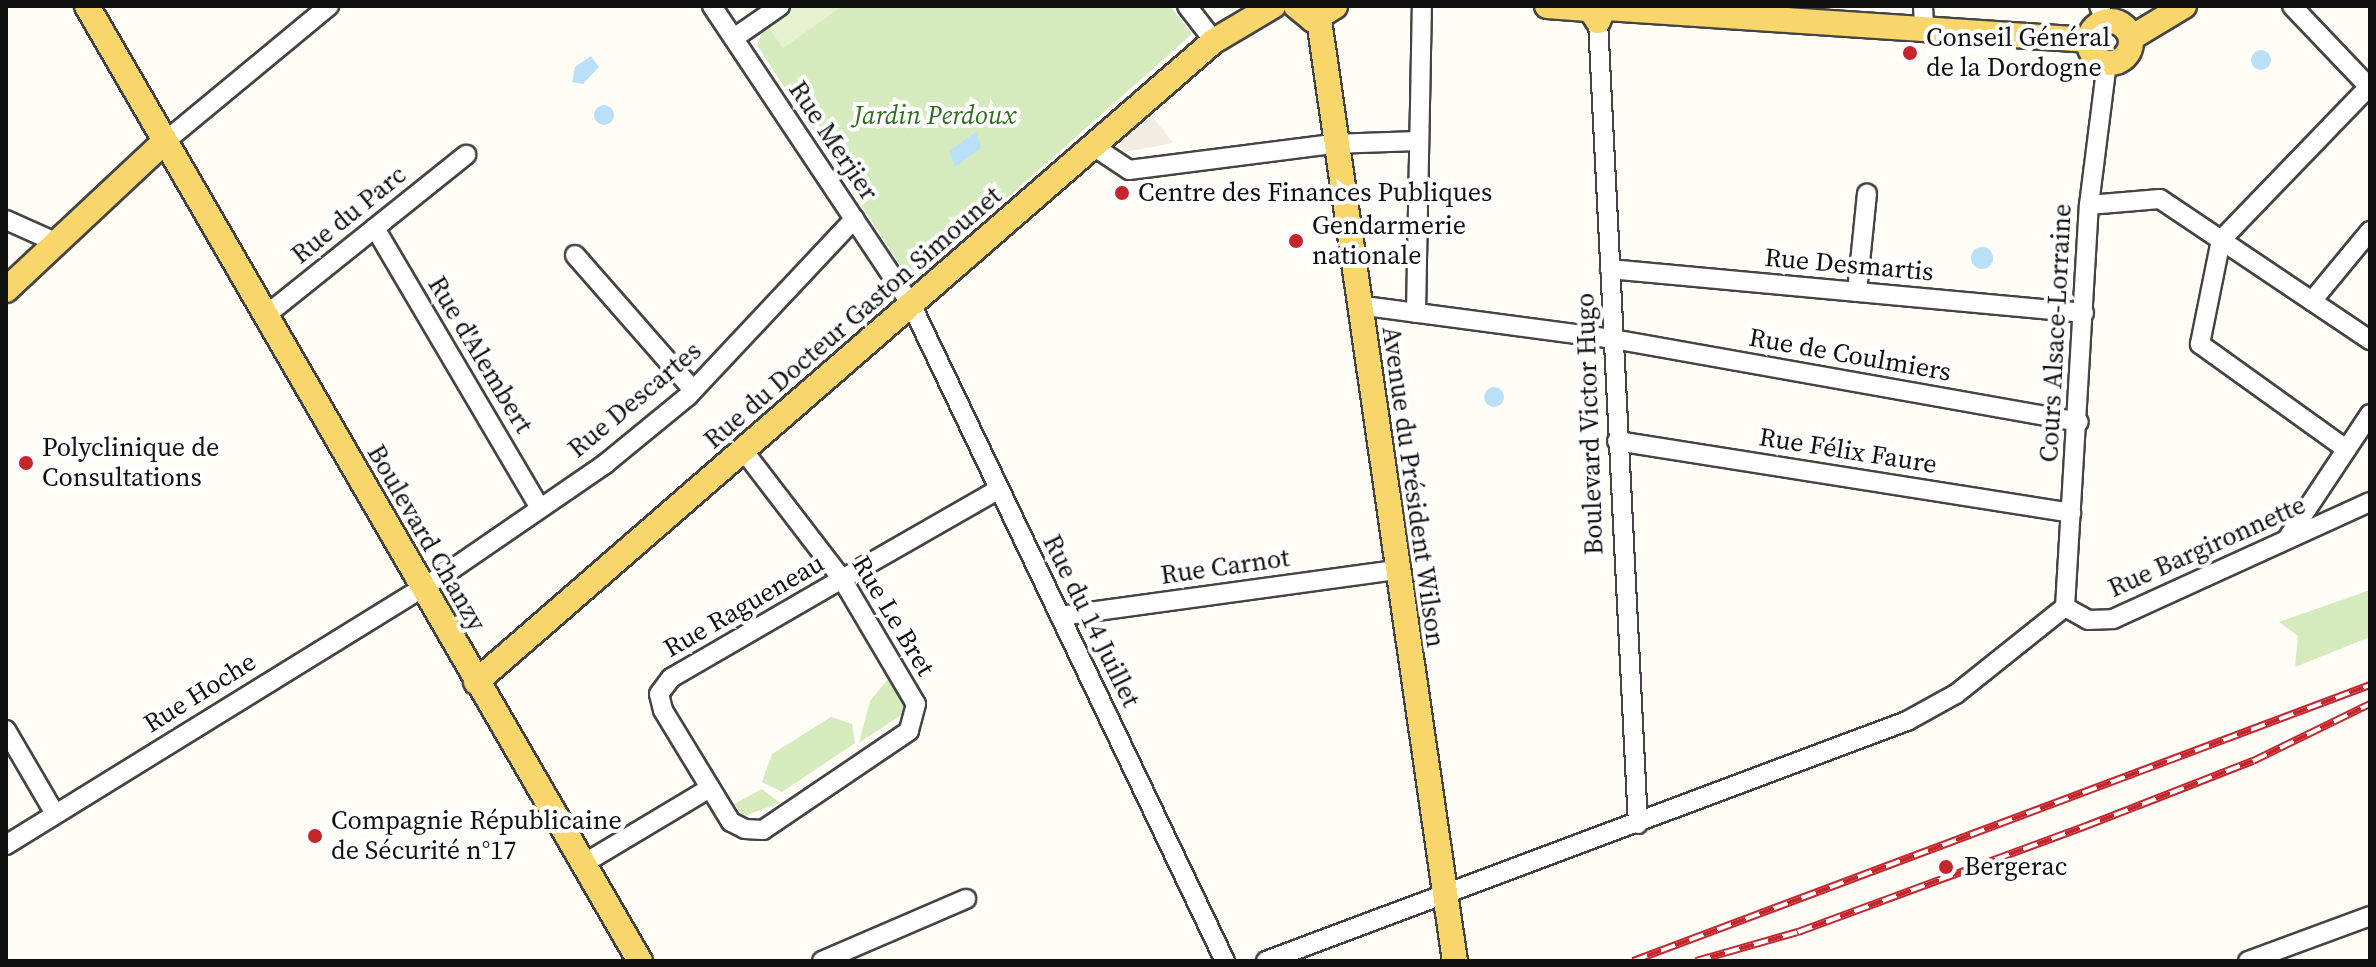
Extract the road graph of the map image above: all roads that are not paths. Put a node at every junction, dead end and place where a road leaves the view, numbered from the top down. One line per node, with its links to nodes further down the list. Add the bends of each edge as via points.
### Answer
1 (87, 6): 23 (main road, Boulevard Chanzy)
2 (329, 6): 23 (street)
3 (712, 6): 16 (street, Rue Merjier)
4 (780, 6): 16 (street)
5 (1187, 6): 19 (street)
6 (1273, 6): 19 (main road, Rue du Docteur Gaston Simounet)
7 (1296, 6): 13 (main road)
8 (1422, 6): 22 (street)
9 (1547, 6): 12 (main road)
10 (2184, 6): 17 (main road)
11 (2292, 6): 21 (street)
12 (1597, 10): 15 (main road); 36 (street, Boulevard Victor Hugo)
13 (1327, 13): 24 (main road, Avenue du Président Wilson)
14 (2103, 14): 17 (main road); 18 (main road)
15 (1923, 16): 18 (main road)
16 (734, 38): 29 (street, Rue Merjier)
17 (2131, 38): 20 (main road, via 2125,57)
18 (2089, 40): 20 (main road, via 2091,52)
19 (1214, 41): 25 (main road, Rue du Docteur Gaston Simounet)
20 (2107, 63): 28 (street, Cours Alsace-Lorraine)
21 (2370, 88): 33 (street)
22 (1418, 141): 24 (street); 42 (street)
23 (162, 144): 34 (main road); 44 (main road, Boulevard Chanzy)
24 (1332, 144): 25 (street, via 1129,170); 41 (main road, Avenue du Président Wilson)
25 (1093, 146): 40 (main road, Rue du Docteur Gaston Simounet)
26 (466, 155): 31 (street, Rue du Parc)
27 (1867, 194): 38 (street)
28 (2089, 205): 33 (street, via 2160,199); 43 (street, Cours Alsace-Lorraine)
29 (854, 219): 40 (street, Rue Merjier); 47 (street, Rue Descartes)
30 (6, 220): 34 (street)
31 (375, 228): 44 (street, Rue du Parc); 55 (street, Rue d'Alembert)
32 (2370, 231): 39 (street)
33 (2221, 240): 39 (street); 51 (street, via 2200,344)
34 (53, 241): 37 (main road)
35 (575, 255): 47 (street)
36 (1610, 269): 38 (street, Rue Desmartis); 45 (street, Boulevard Victor Hugo)
37 (6, 290)
38 (1857, 292): 43 (street, Rue Desmartis)
39 (2312, 301): 46 (street)
40 (911, 304): 52 (main road, Rue du Docteur Gaston Simounet); 53 (street, Rue du 14 Juillet)
41 (1358, 305): 42 (street, Rue de Coulmiers); 58 (main road, Avenue du Président Wilson)
42 (1416, 313): 45 (street, Rue de Coulmiers)
43 (2084, 313): 49 (street, Cours Alsace-Lorraine)
44 (265, 316): 60 (main road, Boulevard Chanzy)
45 (1613, 339): 49 (street, Rue de Coulmiers); 50 (street, Boulevard Victor Hugo)
46 (2370, 340)
47 (693, 390): 55 (street, Rue Descartes)
48 (2370, 414): 51 (street)
49 (2079, 422): 56 (street, Cours Alsace-Lorraine)
50 (1617, 441): 56 (street, Rue Félix Faure); 67 (street, Boulevard Victor Hugo)
51 (2346, 449): 57 (street)
52 (743, 450): 59 (street, Rue Le Bret); 63 (main road, Rue du Docteur Gaston Simounet)
53 (999, 489): 59 (street, Rue Ragueneau); 62 (street, Rue du 14 Juillet)
54 (2370, 502): 57 (street, Rue Bargironnette)
55 (540, 508): 60 (street, Rue Descartes)
56 (2071, 513): 61 (street, Cours Alsace-Lorraine)
57 (2287, 539): 61 (street, Rue Bargironnette, via 2113,619 2088,620)
58 (1396, 570): 62 (street, Rue Carnot); 70 (main road, Avenue du Président Wilson)
59 (842, 579): 65 (street, Rue Ragueneau, via 671,678 659,694); 65 (street, Rue Le Bret, via 916,704 909,731 763,830 731,822)
60 (421, 586): 63 (main road, Boulevard Chanzy); 66 (street, Rue Hoche)
61 (2065, 607): 67 (street, via 1956,694 1907,721)
62 (1060, 616): 76 (street, Rue du 14 Juillet)
63 (476, 682): 69 (main road, Boulevard Chanzy)
64 (6, 730): 66 (street)
65 (710, 788): 69 (street)
66 (55, 814): 68 (street, Rue Hoche)
67 (1638, 824): 70 (street)
68 (6, 845)
69 (583, 864): 74 (main road, Boulevard Chanzy)
70 (1445, 895): 77 (street); 78 (main road, Avenue du Président Wilson)
71 (966, 899): 73 (street)
72 (2370, 916): 79 (street)
73 (863, 953): 75 (street)
74 (640, 961)
75 (822, 961)
76 (1225, 961)
77 (1266, 961)
78 (1455, 961)
79 (2248, 961)

